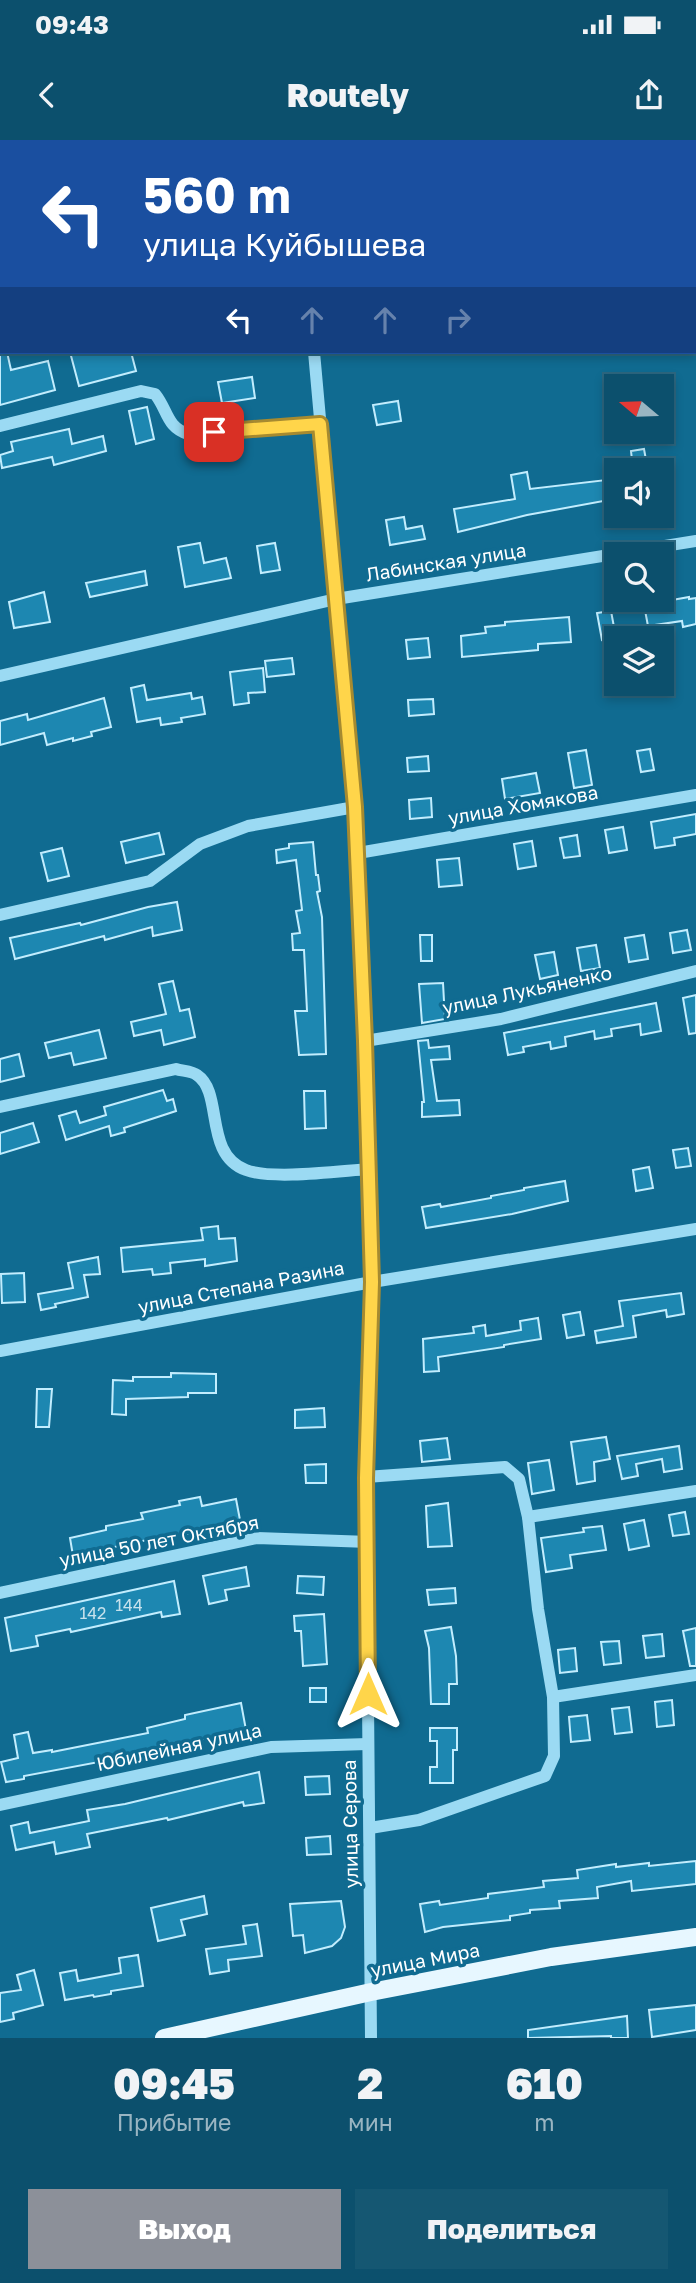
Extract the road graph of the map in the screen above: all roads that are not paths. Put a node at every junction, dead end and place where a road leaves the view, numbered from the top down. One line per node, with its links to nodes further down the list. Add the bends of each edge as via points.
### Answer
1 (314, 354): 2 (street, улица Серова)
2 (320, 424): 3 (street, via 188,434 177,430 155,394 141,391); 5 (street, улица Серова)
3 (0, 426)
4 (696, 541): 5 (street, Лабинская улица)
5 (337, 599): 6 (street, Лабинская улица); 8 (street, улица Серова)
6 (0, 676)
7 (696, 795): 9 (street, улица Хомякова)
8 (355, 807): 9 (street, улица Серова); 10 (street, via 248,826 200,844 150,881)
9 (358, 853): 12 (street, улица Серова)
10 (0, 915)
11 (696, 971): 12 (street, улица Лукьяненко, via 501,1019)
12 (365, 1041): 14 (street, улица Серова)
13 (0, 1107): 14 (street, via 176,1069 197,1074 208,1087 226,1157 244,1170 265,1175)
14 (369, 1169): 16 (street, улица Серова)
15 (696, 1228): 16 (street, улица Степана Разина)
16 (372, 1282): 17 (street, улица Степана Разина); 18 (street, улица Серова)
17 (0, 1351)
18 (366, 1478): 20 (street, via 505,1467 519,1479); 21 (street, улица Серова)
19 (696, 1491): 20 (street)
20 (528, 1517): 24 (street)
21 (369, 1542): 22 (street, улица 50 лет Октября, via 257,1538); 25 (street, улица Серова)
22 (0, 1594)
23 (696, 1675): 24 (street)
24 (553, 1698): 27 (street, via 554,1756 545,1776 419,1820)
25 (368, 1744): 26 (street, Юбилейная улица, via 271,1747); 27 (street, улица Серова)
26 (0, 1805)
27 (370, 1828): 29 (street, улица Серова)
28 (696, 1937): 29 (main road, улица Мира, via 551,1957)
29 (371, 1992): 30 (main road, улица Мира); 31 (street, улица Серова)
30 (164, 2038)
31 (371, 2038)

